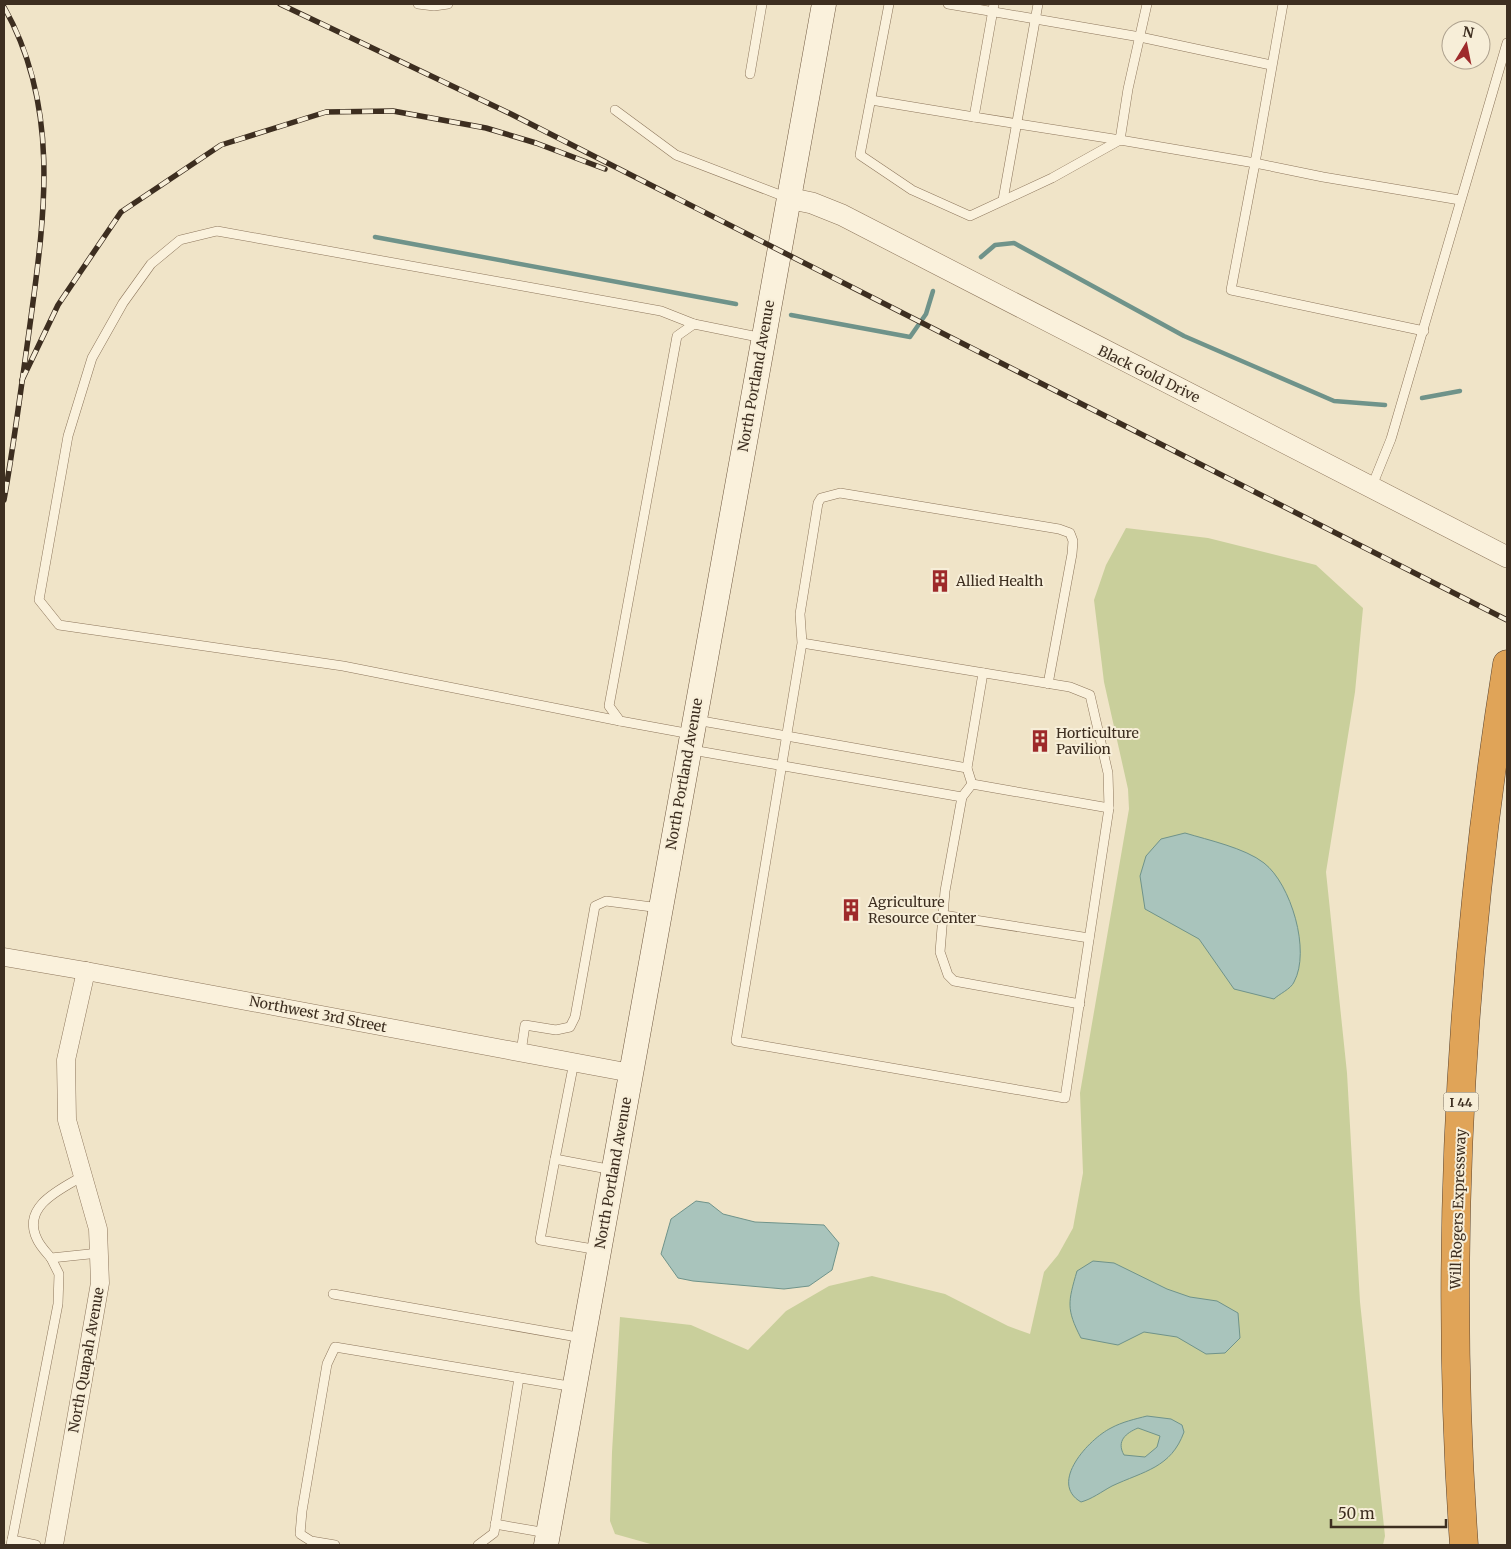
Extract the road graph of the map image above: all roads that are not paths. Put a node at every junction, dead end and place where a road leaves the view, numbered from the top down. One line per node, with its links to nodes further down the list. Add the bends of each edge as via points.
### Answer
1 (418, 4): 2 (lane)
2 (448, 4)
3 (762, 4): 15 (lane)
4 (824, 4): 22 (main road, North Portland Avenue)
5 (889, 4): 16 (lane)
6 (948, 4): 10 (lane)
7 (1038, 4): 11 (lane)
8 (1147, 4): 12 (lane)
9 (1283, 4): 14 (lane)
10 (993, 8): 11 (lane); 18 (lane)
11 (1035, 19): 12 (lane); 19 (lane)
12 (1140, 37): 14 (lane); 20 (lane)
13 (1507, 43): 24 (lane)
14 (1271, 65): 21 (lane)
15 (750, 74)
16 (871, 100): 18 (lane); 23 (lane, via 860,155 912,190 970,216)
17 (615, 110): 22 (lane, via 676,155)
18 (974, 118): 19 (lane)
19 (1017, 124): 20 (lane); 23 (lane)
20 (1120, 140): 21 (lane); 23 (lane, via 1052,178)
21 (1255, 162): 24 (lane); 26 (lane, via 1231,290)
22 (788, 198): 27 (main road, North Portland Avenue); 28 (street, Black Gold Drive, via 842,215)
23 (1003, 200)
24 (1460, 200): 26 (lane)
25 (694, 324): 27 (lane); 34 (lane, via 677,336 609,706); 34 (lane, via 661,310 217,231 180,240 151,264 123,303 92,358 68,436 39,600 59,625 343,666)
26 (1424, 331): 28 (lane, via 1391,439)
27 (762, 338): 35 (main road, North Portland Avenue)
28 (1372, 486): 29 (street, Black Gold Drive)
29 (1507, 557)
30 (802, 643): 31 (lane); 33 (lane, via 800,614 818,503 827,495 840,492 1070,533 1072,554); 36 (lane)
31 (983, 673): 33 (lane); 38 (lane)
32 (1506, 675): 68 (highway, Will Rogers Expressway / I 44, via 1475,911 1464,1053 1455,1329)
33 (1048, 684): 41 (lane, via 1070,687 1090,695 1108,773)
34 (620, 721): 35 (lane)
35 (692, 735): 36 (lane); 37 (lane); 42 (main road, North Portland Avenue)
36 (787, 738): 37 (lane); 38 (lane)
37 (782, 766): 40 (lane); 47 (lane, via 736,1041 1065,1098)
38 (967, 768): 39 (lane)
39 (972, 784): 40 (lane); 41 (lane)
40 (962, 797): 43 (lane)
41 (1109, 808): 44 (lane)
42 (660, 908): 48 (lane, via 606,901 595,906 575,1017 570,1027 556,1030 526,1025); 50 (main road, North Portland Avenue)
43 (943, 915): 44 (lane); 47 (lane, via 940,952 948,975 954,981)
44 (1089, 938): 47 (lane)
45 (4, 957): 46 (street, Northwest 3rd Street)
46 (86, 971): 48 (street, Northwest 3rd Street); 53 (street, North Quapah Avenue, via 66,1060 67,1120)
47 (1080, 1004)
48 (521, 1052): 49 (street, Northwest 3rd Street)
49 (574, 1062): 50 (street, Northwest 3rd Street); 51 (lane)
50 (631, 1073): 52 (main road, North Portland Avenue)
51 (556, 1159): 52 (lane); 54 (lane, via 540,1240)
52 (614, 1170): 54 (main road, North Portland Avenue)
53 (83, 1176): 55 (street, North Quapah Avenue, via 98,1229); 56 (lane, via 44,1199 33,1220 36,1238)
54 (599, 1250): 58 (main road, North Portland Avenue)
55 (99, 1253): 56 (lane); 65 (street, North Quapah Avenue, via 100,1283)
56 (51, 1258): 63 (lane, via 60,1274 58,1304)
57 (334, 1294): 58 (lane)
58 (584, 1338): 60 (main road, North Portland Avenue)
59 (519, 1378): 60 (lane); 61 (lane); 66 (lane, via 335,1347 327,1364 300,1534 311,1541)
60 (575, 1387): 62 (main road, North Portland Avenue)
61 (496, 1524): 62 (lane); 67 (lane, via 494,1533)
62 (547, 1539)
63 (11, 1543): 64 (lane)
64 (36, 1545)
65 (54, 1545)
66 (335, 1545)
67 (478, 1545)
68 (1464, 1545)

